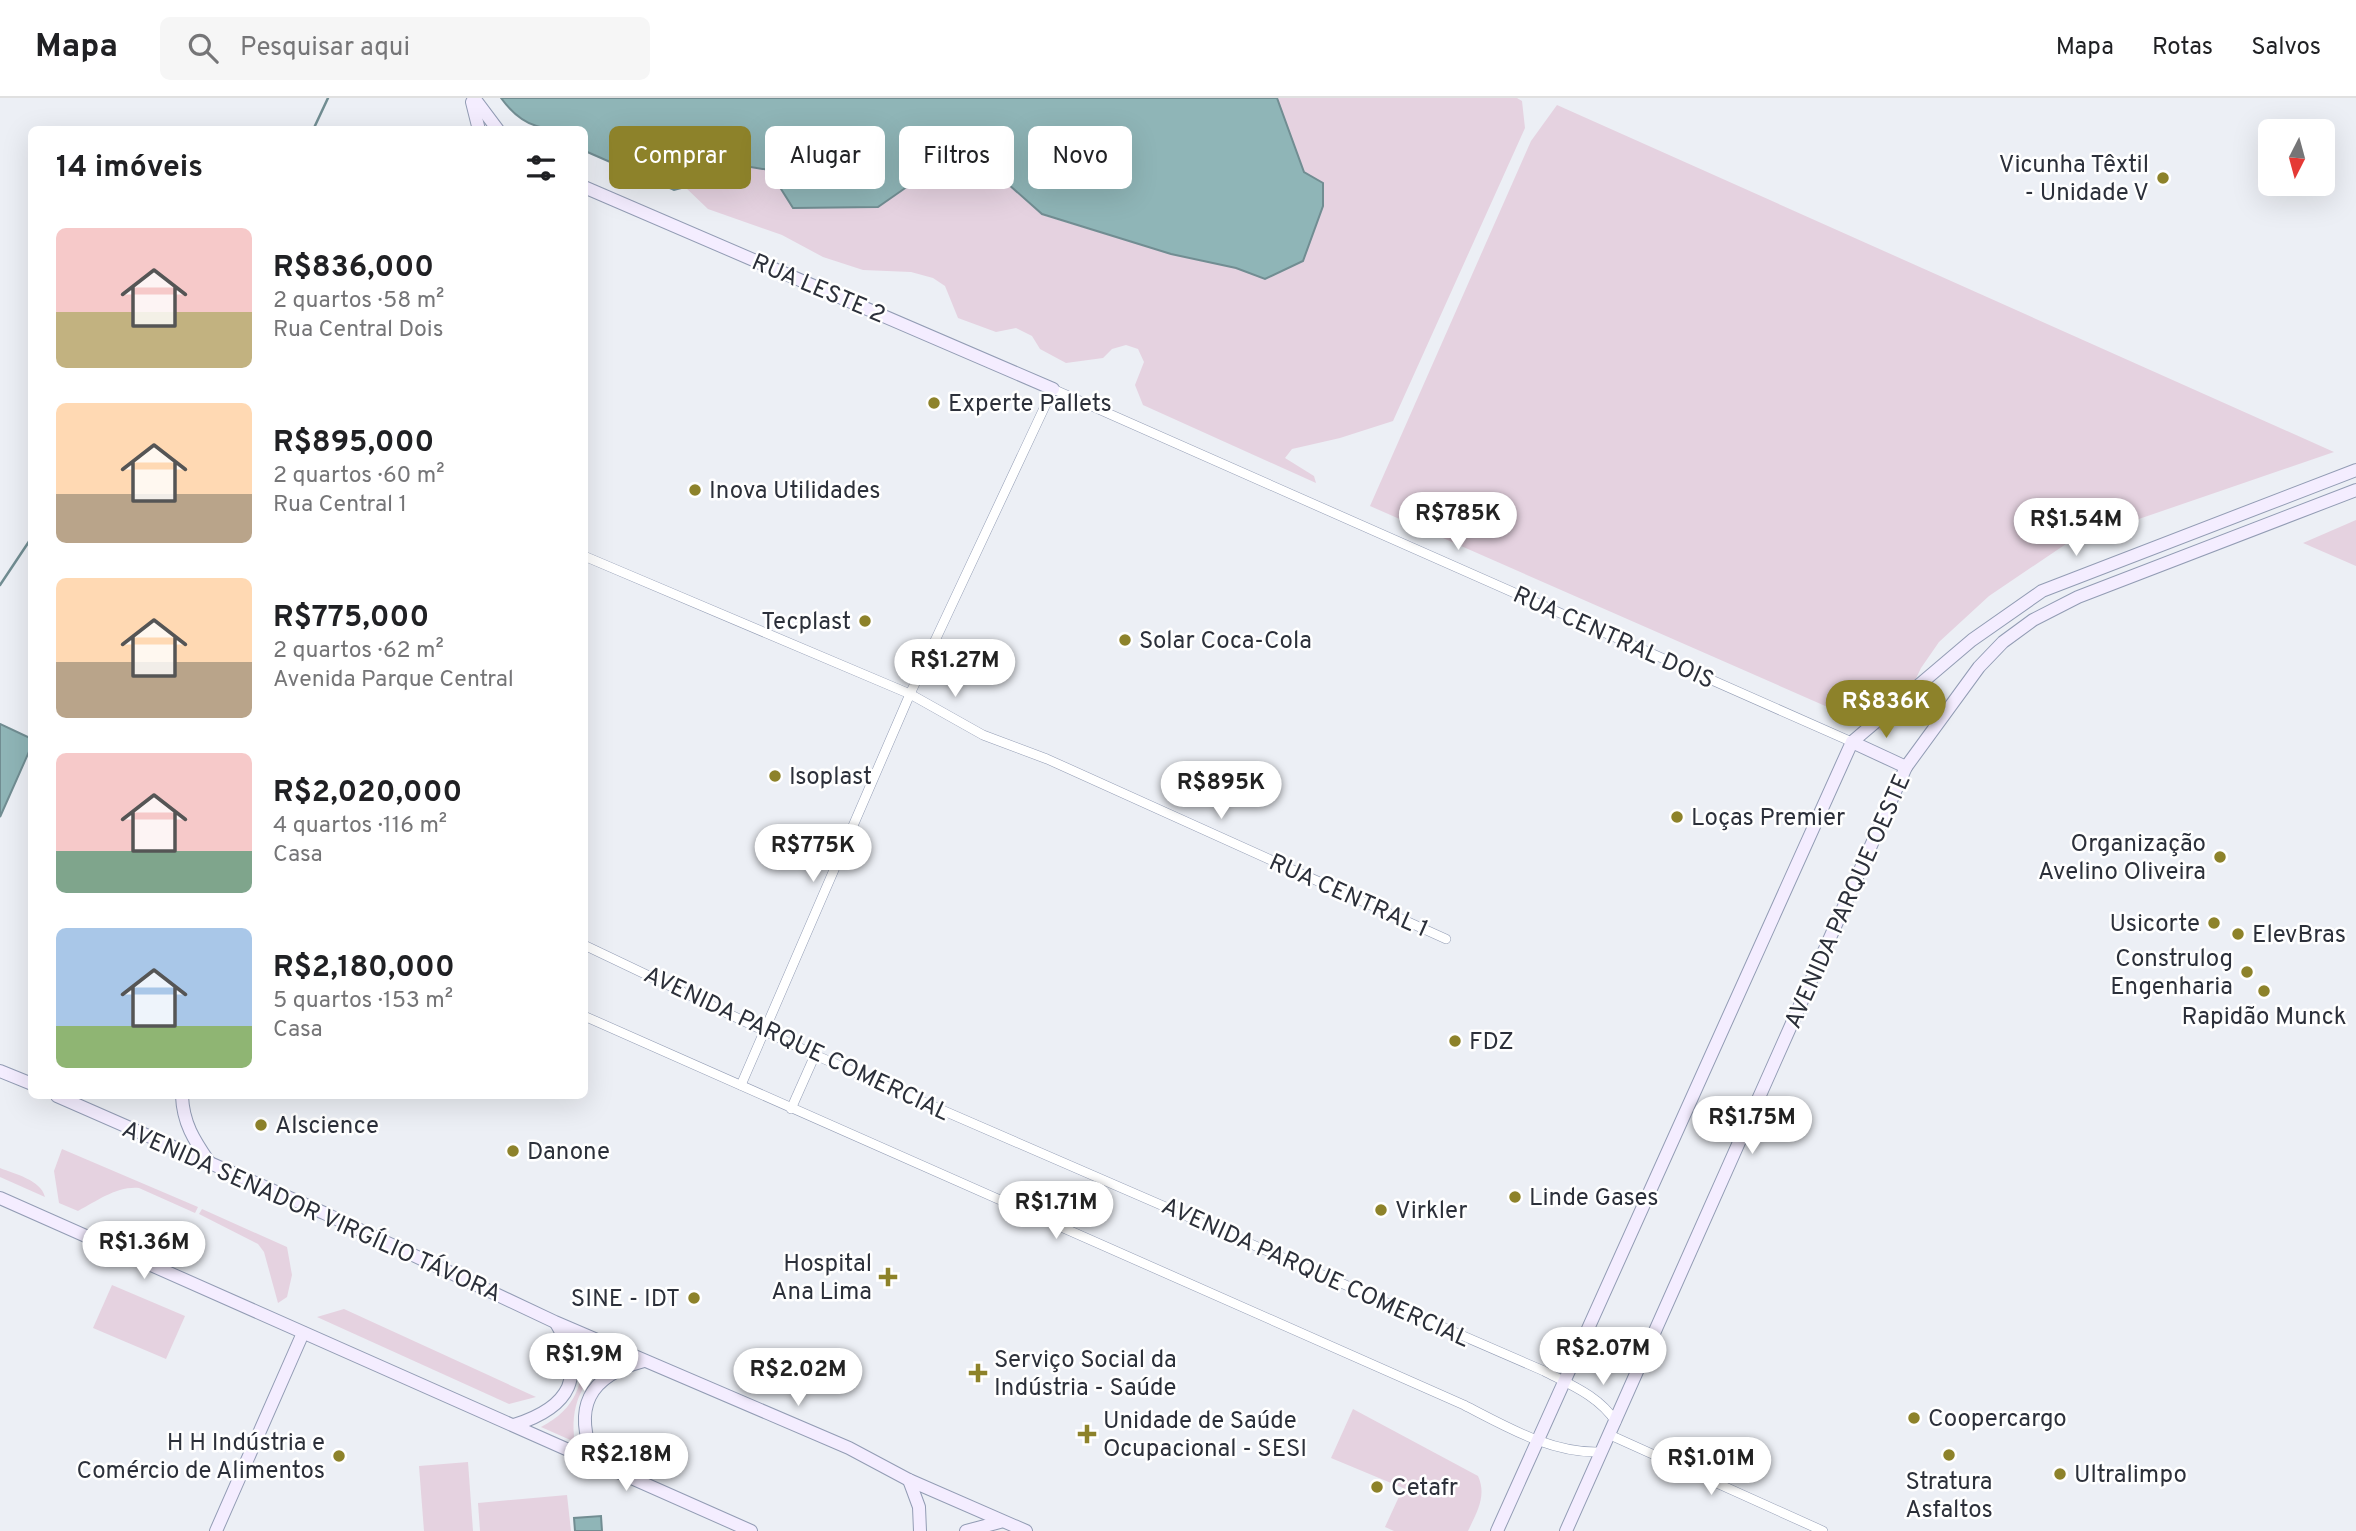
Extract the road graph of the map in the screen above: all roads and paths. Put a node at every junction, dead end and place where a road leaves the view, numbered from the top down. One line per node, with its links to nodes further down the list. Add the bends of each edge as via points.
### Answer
1 (472, 98): 2 (street); 3 (street)
2 (478, 126)
3 (495, 126)
4 (588, 189): 5 (street, RUA LESTE 2)
5 (1053, 389): 9 (street); 10 (street, RUA CENTRAL DOIS)
6 (2356, 470): 10 (street, via 2042,591 1972,640)
7 (2356, 490): 11 (street, AVENIDA PARQUE OESTE, via 2078,597 2033,620 1979,667)
8 (588, 558): 9 (street, RUA CENTRAL 1)
9 (910, 694): 12 (street, RUA CENTRAL 1, via 983,735 1047,759); 15 (street)
10 (1852, 743): 11 (street, RUA CENTRAL DOIS); 28 (street)
11 (1906, 767): 29 (street, AVENIDA PARQUE OESTE)
12 (1446, 939)
13 (588, 947): 15 (street, AVENIDA PARQUE COMERCIAL)
14 (588, 1018): 19 (street)
15 (765, 1031): 16 (street, AVENIDA PARQUE COMERCIAL); 19 (street)
16 (815, 1055): 22 (street); 28 (street, AVENIDA PARQUE COMERCIAL)
17 (0, 1071): 18 (street)
18 (28, 1082)
19 (741, 1085): 22 (street)
20 (64, 1099): 23 (street, AVENIDA SENADOR VIRGÍLIO TÁVORA)
21 (182, 1099): 23 (street, via 189,1132)
22 (791, 1108): 32 (street)
23 (209, 1162): 25 (street, AVENIDA SENADOR VIRGÍLIO TÁVORA)
24 (0, 1198): 26 (street)
25 (555, 1322): 27 (street, AVENIDA SENADOR VIRGÍLIO TÁVORA); 30 (street, via 571,1354 567,1391 550,1410)
26 (303, 1333): 30 (street); 37 (street)
27 (644, 1360): 34 (street, via 609,1374 590,1398 583,1430); 35 (street, AVENIDA SENADOR VIRGÍLIO TÁVORA, via 849,1448)
28 (1564, 1382): 29 (street, AVENIDA PARQUE COMERCIAL, via 1600,1403); 32 (street)
29 (1616, 1422): 31 (street, AVENIDA PARQUE OESTE)
30 (514, 1425): 34 (street)
31 (1610, 1436): 33 (street, AVENIDA PARQUE OESTE); 44 (street)
32 (1538, 1441): 33 (street, via 1573,1451); 42 (street)
33 (1602, 1452): 43 (street, AVENIDA PARQUE OESTE)
34 (595, 1461): 38 (street)
35 (909, 1480): 36 (street, AVENIDA SENADOR VIRGÍLIO TÁVORA); 39 (street, via 919,1507)
36 (1000, 1522): 40 (street); 41 (street, AVENIDA SENADOR VIRGÍLIO TÁVORA)
37 (216, 1531)
38 (751, 1531)
39 (920, 1531)
40 (966, 1531)
41 (1026, 1531)
42 (1497, 1531)
43 (1566, 1531)
44 (1823, 1531)

